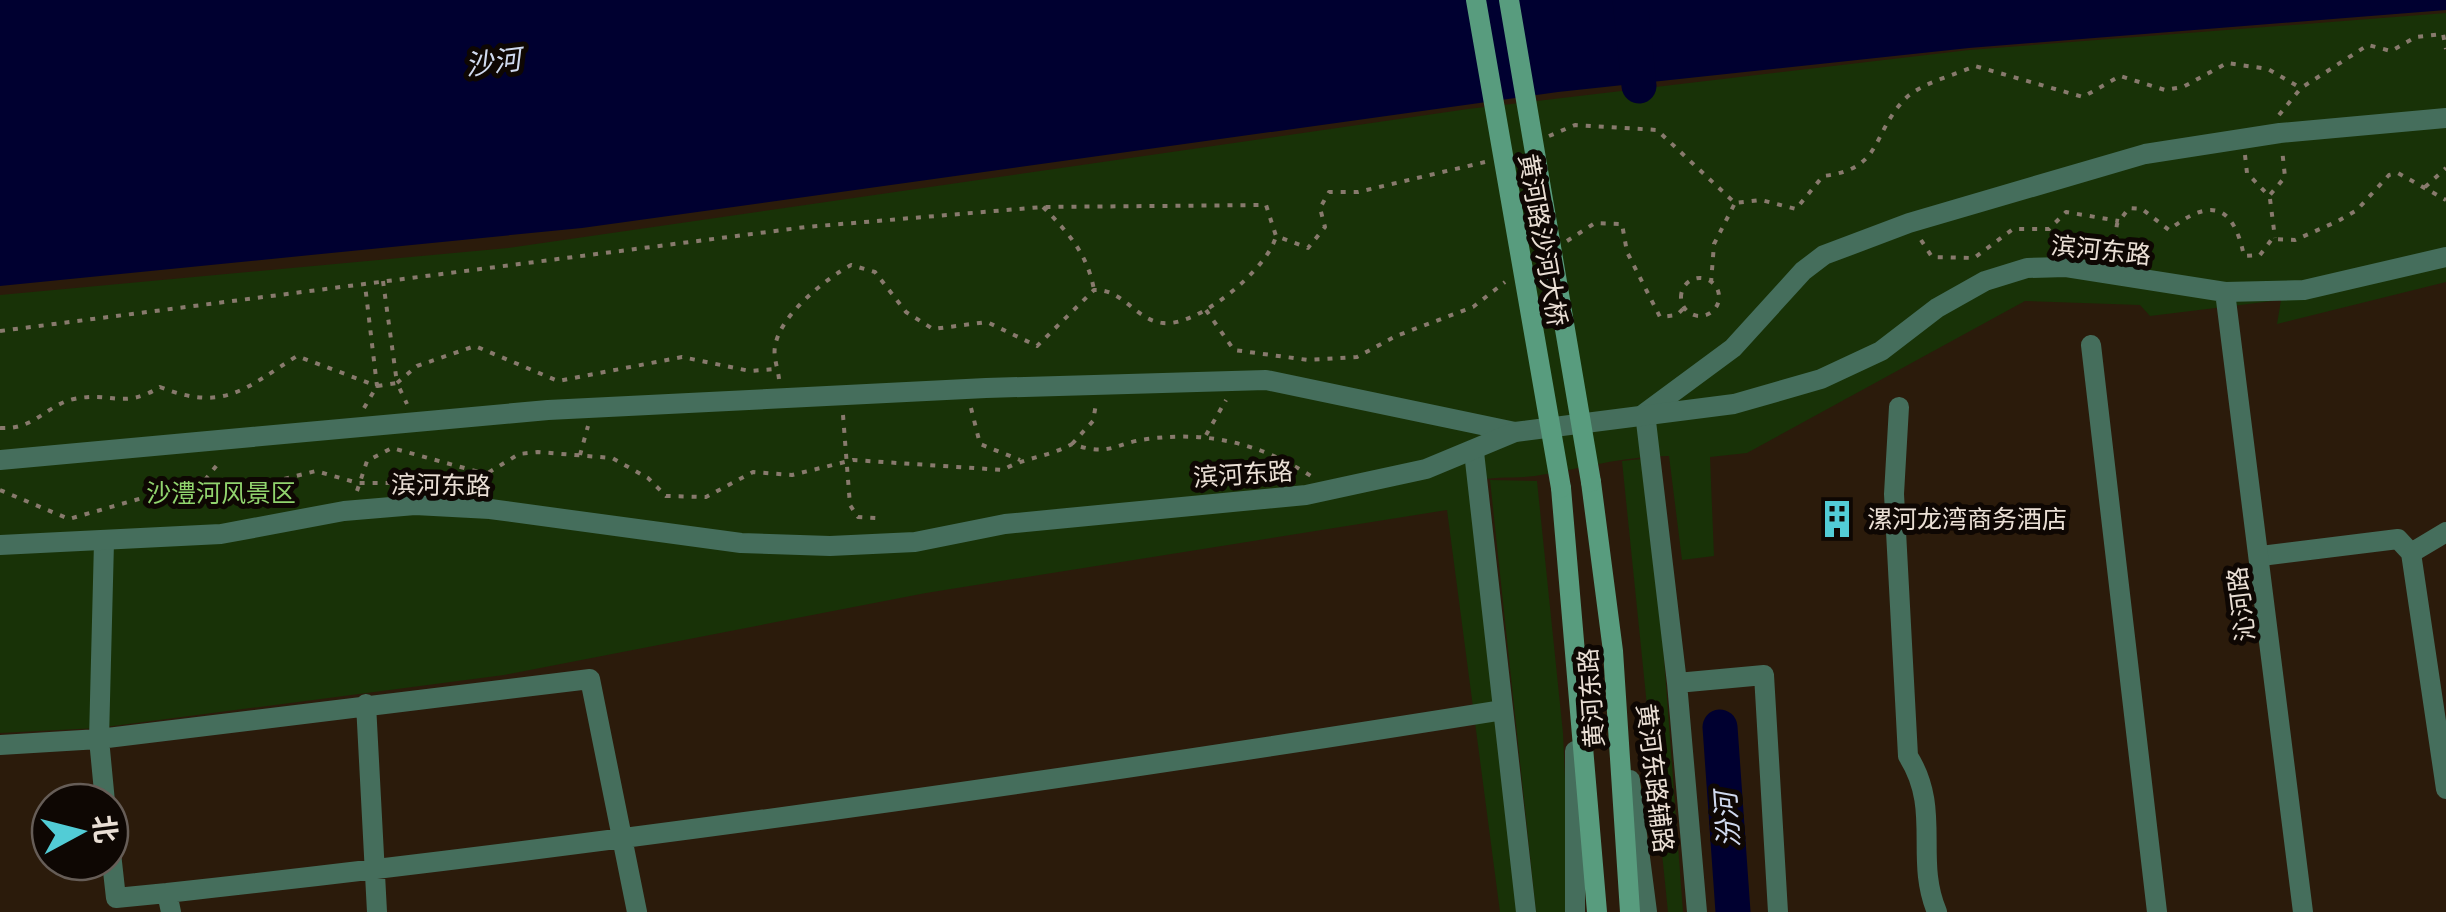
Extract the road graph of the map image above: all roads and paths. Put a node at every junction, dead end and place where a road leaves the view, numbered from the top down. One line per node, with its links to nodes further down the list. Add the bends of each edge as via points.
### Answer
1 (1476, 0): 58 (main road, 黄河路沙河大桥, bridge)
2 (1509, 0): 56 (main road, 黄河路沙河大桥, bridge)
3 (2446, 49): 4 (path, via 2443,34 2416,37 2391,51 2368,45)
4 (2301, 88): 6 (path, via 2279,112); 14 (path, via 2268,69 2227,64 2165,90 2120,76 2083,98 1975,66 1905,98 1878,148 1851,173 1823,176 1796,209 1760,200)
5 (2446, 118): 6 (street)
6 (2280, 133): 7 (street); 12 (path, via 2285,178)
7 (2242, 138): 12 (path, via 2247,173); 17 (street, via 2144,154)
8 (1539, 140): 14 (path, via 1575,125 1657,130)
9 (1502, 155): 18 (path, via 1466,170 1329,192 1320,208 1325,227 1308,248)
10 (2446, 168): 11 (path)
11 (2426, 187): 13 (path); 19 (path, via 2388,175 2358,210 2295,240)
12 (2270, 196): 19 (path)
13 (2446, 200)
14 (1735, 203): 26 (path, via 1714,244)
15 (1042, 206): 18 (path, via 1266,205); 23 (path); 27 (path, via 1089,264)
16 (2119, 221): 17 (path, via 2066,212 2048,229 2014,229 1974,258 1932,256); 19 (path, via 2129,208 2142,209 2169,230 2194,210 2210,208 2227,214 2244,256 2260,255); 22 (path, via 2115,238 2088,252)
17 (1909, 223): 43 (street, via 1824,256 1733,348)
18 (1276, 236): 30 (path, via 1272,253)
19 (2275, 238)
20 (1565, 243): 29 (path, via 1596,224 1622,224 1627,252 1660,317)
21 (2446, 256): 28 (street, 滨河东路, via 2304,290)
22 (2081, 269): 28 (street, 滨河东路); 43 (street, 滨河东路, via 2027,268 1985,281 1880,352 1821,378 1734,404)
23 (383, 281): 24 (path); 35 (path)
24 (365, 282): 31 (path); 37 (path)
25 (1505, 282): 30 (path, via 1473,306 1357,356 1308,360 1234,350)
26 (1712, 283): 29 (path, via 1689,282 1681,296); 29 (path, via 1718,294 1712,311 1694,316)
27 (1094, 290): 30 (path, via 1112,290 1166,324); 33 (path, via 1037,346 987,322 933,329 906,312 875,272 850,265 795,311 774,345)
28 (2225, 292): 67 (street, 沁河路)
29 (1684, 308)
30 (1206, 310)
31 (0, 331)
32 (2091, 345): 92 (street)
33 (778, 369): 35 (path, via 750,372 682,357 558,381 475,346 418,366); 40 (path)
34 (1236, 381): 36 (street); 47 (street, via 1266,380); 48 (path)
35 (398, 383): 37 (path); 44 (path)
36 (1100, 385): 38 (street); 49 (path, via 1093,421)
37 (376, 386): 45 (path, via 297,356 221,399 195,401 160,387 137,401 70,399 32,424); 46 (path, via 364,403)
38 (966, 389): 39 (street); 53 (path, via 980,444)
39 (842, 395): 40 (street); 54 (path)
40 (780, 398): 41 (street)
41 (594, 408): 44 (street); 51 (path)
42 (1899, 408): 91 (street, via 1894,494 1908,756 1928,805 1927,881)
43 (1645, 413): 47 (street, 滨河东路); 70 (street)
44 (409, 424): 46 (street)
45 (0, 428)
46 (364, 428): 52 (street)
47 (1515, 432): 50 (street, 滨河东路)
48 (1206, 435): 49 (path, via 1142,440 1100,453); 60 (path, via 1310,474)
49 (1072, 444): 53 (path, via 1047,458)
50 (1474, 452): 60 (street, 滨河东路); 72 (street)
51 (580, 455): 54 (path, via 612,458 666,496 706,497 753,472 792,475); 55 (path, via 519,454)
52 (0, 460)
53 (1020, 460): 54 (path, via 1003,470)
54 (843, 461): 64 (path, via 850,505 858,517 876,518)
55 (486, 474): 57 (path); 57 (path, via 392,448 366,461)
56 (1592, 482): 69 (main road, 黄河东路)
57 (358, 483): 59 (path, via 316,471 235,491 205,480 69,519); 61 (path)
58 (1561, 488): 68 (main road, 黄河东路)
59 (0, 490)
60 (1321, 492): 64 (street, 滨河东路)
61 (354, 511): 63 (street, 滨河东路, via 221,534); 64 (street, 滨河东路, via 471,508 742,543)
62 (2446, 532): 66 (street)
63 (104, 542): 65 (street, 滨河东路); 73 (street)
64 (876, 544)
65 (0, 545)
66 (2411, 553): 67 (street, via 2398,538); 75 (street)
67 (2261, 556): 93 (street, 沁河路)
68 (1575, 650): 85 (street); 86 (main road, 黄河东路)
69 (1613, 651): 87 (main road, 黄河东路); 88 (street, 黄河东路辅路)
70 (1677, 682): 89 (street); 90 (street, via 1764,676)
71 (366, 704): 73 (street); 78 (street, via 590,679); 79 (street)
72 (1503, 710): 78 (street); 84 (street)
73 (99, 739): 74 (street); 76 (street)
74 (0, 745)
75 (2442, 756): 77 (street)
76 (104, 782)
77 (2446, 789)
78 (624, 841): 79 (street); 83 (street)
79 (375, 870): 81 (street); 82 (street)
80 (114, 882): 81 (street, via 116,898)
81 (169, 903)
82 (377, 912)
83 (637, 912)
84 (1526, 912)
85 (1576, 912)
86 (1597, 912)
87 (1630, 912)
88 (1646, 912)
89 (1697, 912)
90 (1778, 912)
91 (1937, 912)
92 (2158, 912)
93 (2303, 912)

